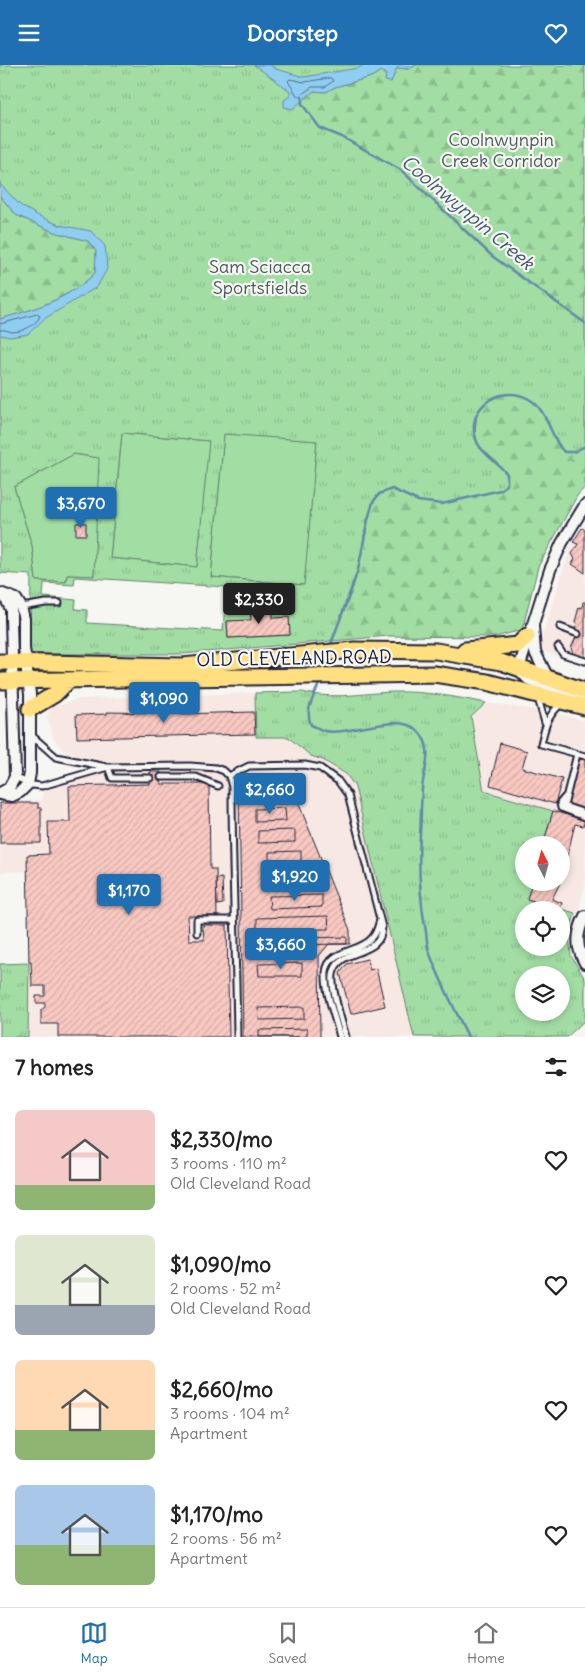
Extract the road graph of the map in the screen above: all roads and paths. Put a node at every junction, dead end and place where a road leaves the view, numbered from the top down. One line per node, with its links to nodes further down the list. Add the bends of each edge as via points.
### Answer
1 (585, 505): 6 (street, via 550,570)
2 (2, 594): 4 (street, via 16,599)
3 (58, 603): 4 (lane)
4 (16, 608): 12 (street)
5 (560, 627): 7 (lane)
6 (530, 631): 10 (main road, via 518,645); 13 (street); 15 (street, via 535,652)
7 (578, 634)
8 (558, 647): 11 (lane, via 563,654)
9 (419, 650): 10 (main road, OLD CLEVELAND ROAD); 12 (main road, OLD CLEVELAND ROAD, via 355,650 182,665); 14 (main road, via 425,664)
10 (446, 652): 13 (main road, OLD CLEVELAND ROAD)
11 (585, 661)
12 (13, 662): 16 (street); 16 (street)
13 (521, 667): 15 (main road, OLD CLEVELAND ROAD); 21 (street, via 528,679)
14 (421, 674): 17 (main road, OLD CLEVELAND ROAD); 19 (main road, OLD CLEVELAND ROAD, via 468,678)
15 (547, 676): 18 (main road, OLD CLEVELAND ROAD)
16 (14, 681): 17 (main road, OLD CLEVELAND ROAD); 23 (street); 31 (street)
17 (68, 681): 23 (main road, via 55,694)
18 (585, 691)
19 (535, 694): 20 (main road, OLD CLEVELAND ROAD); 24 (lane)
20 (564, 701): 22 (main road, OLD CLEVELAND ROAD); 24 (lane)
21 (585, 702)
22 (585, 707)
23 (30, 709): 25 (street)
24 (545, 723): 26 (lane, via 541,744)
25 (30, 735): 29 (lane, via 56,757); 35 (street)
26 (577, 754): 27 (lane); 38 (lane)
27 (585, 756)
28 (170, 766): 29 (lane); 30 (lane, via 216,768); 33 (lane)
29 (108, 767): 34 (lane, via 112,778); 35 (lane, via 42,786)
30 (229, 776): 42 (lane, via 232,787); 43 (lane, via 249,766 305,765 320,768 338,781 348,795)
31 (15, 777): 35 (lane); 37 (street, via 9,788)
32 (162, 777): 33 (lane)
33 (170, 777): 36 (lane, via 196,777)
34 (150, 778)
35 (28, 784): 37 (street, via 16,794 6,796)
36 (218, 786)
37 (0, 793)
38 (565, 797): 39 (lane, via 564,806); 40 (lane, via 560,803 561,809)
39 (585, 813)
40 (585, 817)
41 (585, 916): 45 (street, via 577,938)
42 (234, 920): 44 (lane, via 197,921); 46 (lane)
43 (380, 920): 47 (lane, via 369,942 333,958 326,971); 48 (lane, via 382,933 376,942 367,950 343,958 333,975)
44 (197, 933)
45 (585, 963)
46 (237, 1037)
47 (340, 1037)
48 (346, 1037)

